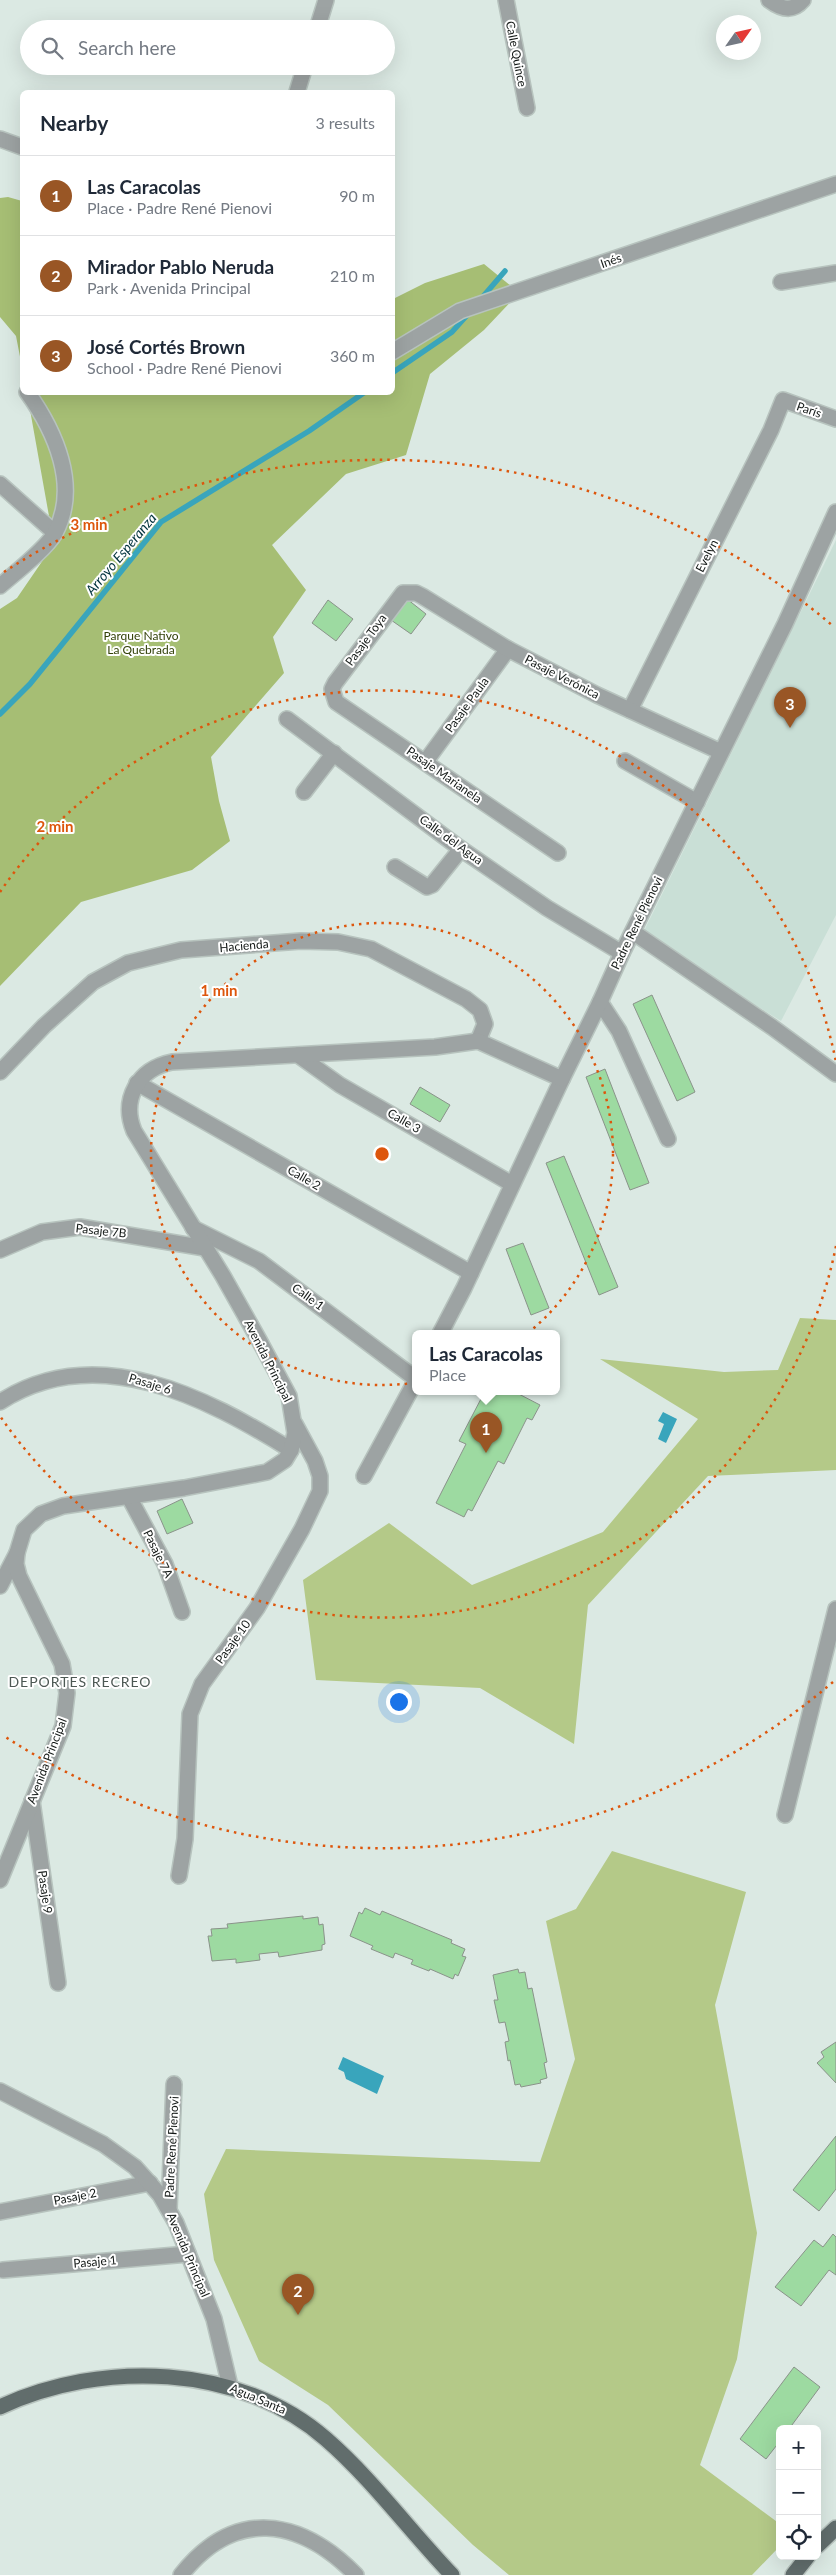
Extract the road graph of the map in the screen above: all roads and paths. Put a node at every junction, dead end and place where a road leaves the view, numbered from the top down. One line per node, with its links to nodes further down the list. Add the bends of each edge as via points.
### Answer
1 (326, 0): 5 (street)
2 (506, 0): 8 (street, Calle Quince)
3 (769, 0): 4 (street, via 781,9)
4 (798, 4)
5 (320, 20)
6 (302, 75): 7 (street)
7 (298, 90)
8 (527, 108)
9 (0, 140): 10 (street)
10 (20, 146)
11 (836, 184): 14 (street, Inés, via 460,311)
12 (836, 273): 13 (street)
13 (781, 282)
14 (395, 350)
15 (30, 395): 20 (street, via 53,436 64,474 64,504)
16 (783, 400): 17 (street, París); 25 (street, Evelyn, via 771,430)
17 (836, 419)
18 (0, 484): 20 (street)
19 (836, 512): 27 (street, Padre René Pienovi)
20 (55, 533): 21 (street)
21 (0, 586)
22 (410, 592): 23 (street, Pasaje Verónica, via 422,596); 24 (street, Pasaje Toya, via 399,596 335,683)
23 (508, 650): 25 (street, Pasaje Verónica); 30 (street, Pasaje Paula)
24 (332, 696): 30 (street, Pasaje Marianela, via 341,706)
25 (630, 710): 27 (street, Pasaje Verónica)
26 (287, 718): 28 (street, Calle del Agua)
27 (721, 752): 32 (street, Padre René Pienovi)
28 (334, 753): 31 (street); 33 (street, Calle del Agua)
29 (625, 760): 32 (street)
30 (426, 762): 34 (street, Pasaje Marianela)
31 (304, 792)
32 (697, 802): 36 (street, Padre René Pienovi)
33 (462, 849): 35 (street, via 432,885 426,887); 37 (street, Calle del Agua, via 547,908)
34 (558, 853)
35 (395, 868)
36 (633, 932): 37 (street, Padre René Pienovi); 42 (street)
37 (622, 953): 38 (street, Padre René Pienovi)
38 (600, 1002): 43 (street, Padre René Pienovi); 45 (street, via 619,1031)
39 (478, 1041): 40 (street, via 435,1047); 41 (street, Hacienda, via 485,1024 480,1010 466,999 371,949 338,942 301,941 181,950 128,964 93,982); 43 (street)
40 (298, 1055): 44 (street, via 172,1062 152,1068); 46 (street, Calle 3, via 340,1085)
41 (0, 1072)
42 (836, 1074)
43 (562, 1079): 46 (street, Padre René Pienovi)
44 (137, 1083): 47 (street, Avenida Principal, via 129,1106 131,1123); 50 (street, Calle 2)
45 (668, 1139)
46 (512, 1184): 50 (street, Padre René Pienovi)
47 (193, 1228): 48 (street, Avenida Principal); 52 (street, Calle 1, via 259,1261)
48 (205, 1248): 49 (street, Pasaje 7B, via 80,1226 42,1232); 55 (street, Avenida Principal, via 289,1396)
49 (0, 1250)
50 (471, 1273): 51 (street, Padre René Pienovi)
51 (442, 1330)
52 (412, 1376)
53 (412, 1386): 57 (street)
54 (0, 1402): 56 (street, Pasaje 6, via 27,1388 70,1376 92,1374 136,1378 248,1424)
55 (295, 1424): 56 (street, Avenida Principal); 65 (street, Pasaje 10, via 315,1461 320,1476 320,1492 257,1608 202,1684 190,1714 185,1838)
56 (291, 1450): 58 (street, via 277,1467 257,1475)
57 (364, 1476)
58 (129, 1497): 59 (street, via 52,1509 41,1514 28,1526); 62 (street, Pasaje 7A, via 166,1564)
59 (16, 1552): 60 (street); 63 (street, Avenida Principal, via 19,1576 57,1651 67,1693 64,1726)
60 (0, 1586)
61 (836, 1609): 64 (street)
62 (182, 1612)
63 (32, 1801): 66 (street, Avenida Principal); 67 (street, Pasaje 9)
64 (785, 1815)
65 (179, 1876)
66 (0, 1880)
67 (58, 1983)
68 (174, 2084): 71 (street, Padre René Pienovi)
69 (0, 2091): 70 (street, Avenida Principal, via 103,2144)
70 (150, 2182): 71 (street, Avenida Principal); 72 (street, Pasaje 2)
71 (169, 2209): 73 (street, Avenida Principal)
72 (0, 2212)
73 (188, 2254): 74 (street, Pasaje 1); 75 (street, Avenida Principal, via 214,2319)
74 (3, 2270)
75 (230, 2386): 76 (main road, Agua Santa, via 125,2376 94,2379 24,2396); 82 (main road, Agua Santa, via 298,2417 326,2439 385,2498)
76 (0, 2407)
77 (836, 2528): 78 (main road)
78 (821, 2542)
79 (805, 2560): 83 (main road)
80 (181, 2575): 81 (street, via 199,2554 225,2536 246,2528 273,2529 302,2536 323,2546)
81 (356, 2575)
82 (452, 2575)
83 (793, 2575)

